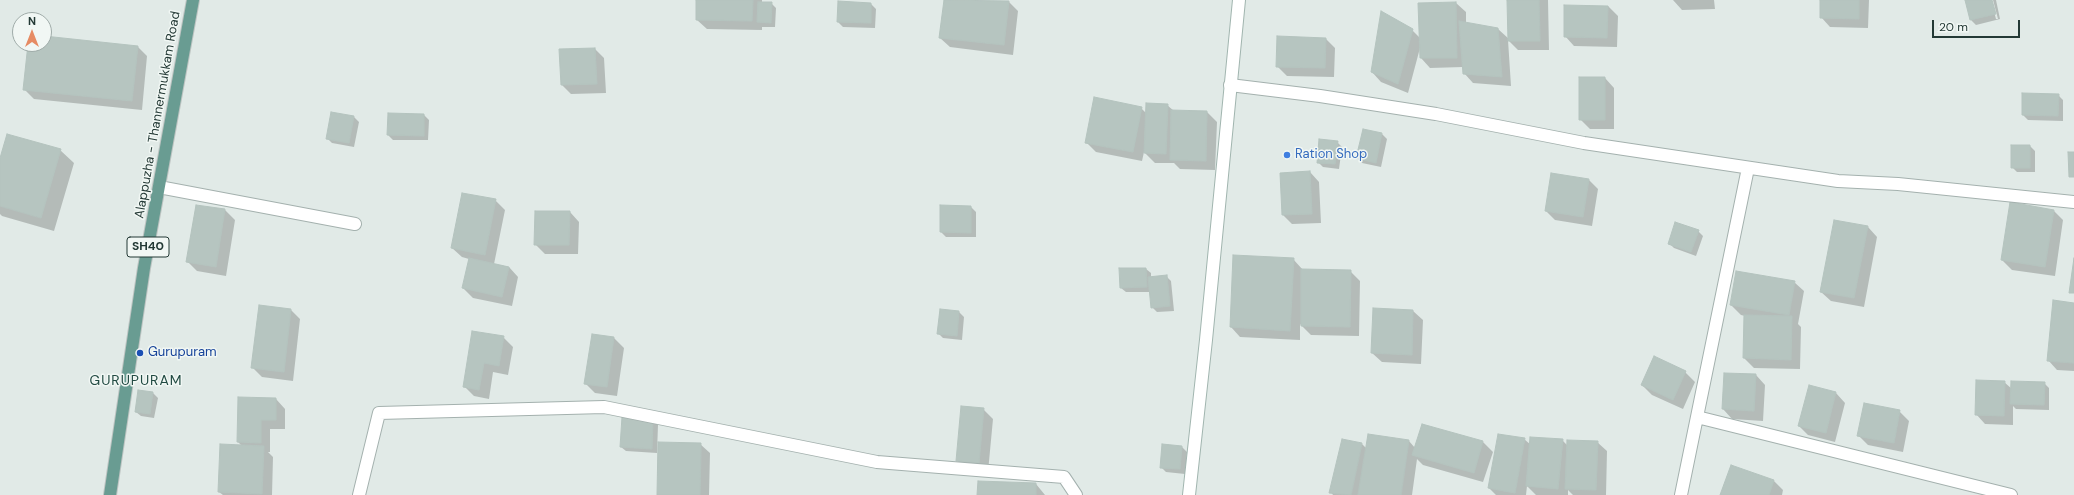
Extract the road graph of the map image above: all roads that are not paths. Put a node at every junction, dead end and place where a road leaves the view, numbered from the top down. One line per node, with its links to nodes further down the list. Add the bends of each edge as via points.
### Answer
1 (193, 0): 5 (main road, Alappuzha - Thannermukkam Road / SH40)
2 (1239, 0): 3 (street)
3 (1230, 85): 4 (street, via 1436,114 1584,143); 12 (street)
4 (1748, 168): 6 (street, via 1838,182 1898,184); 8 (street)
5 (159, 187): 7 (street); 9 (main road, Alappuzha - Thannermukkam Road / SH40, via 144,268)
6 (2074, 202)
7 (355, 224)
8 (1697, 417): 13 (street); 14 (street)
9 (110, 495)
10 (359, 495): 11 (street, via 379,413 604,407 877,462 1064,477)
11 (1076, 495)
12 (1189, 495)
13 (1681, 495)
14 (2011, 495)

